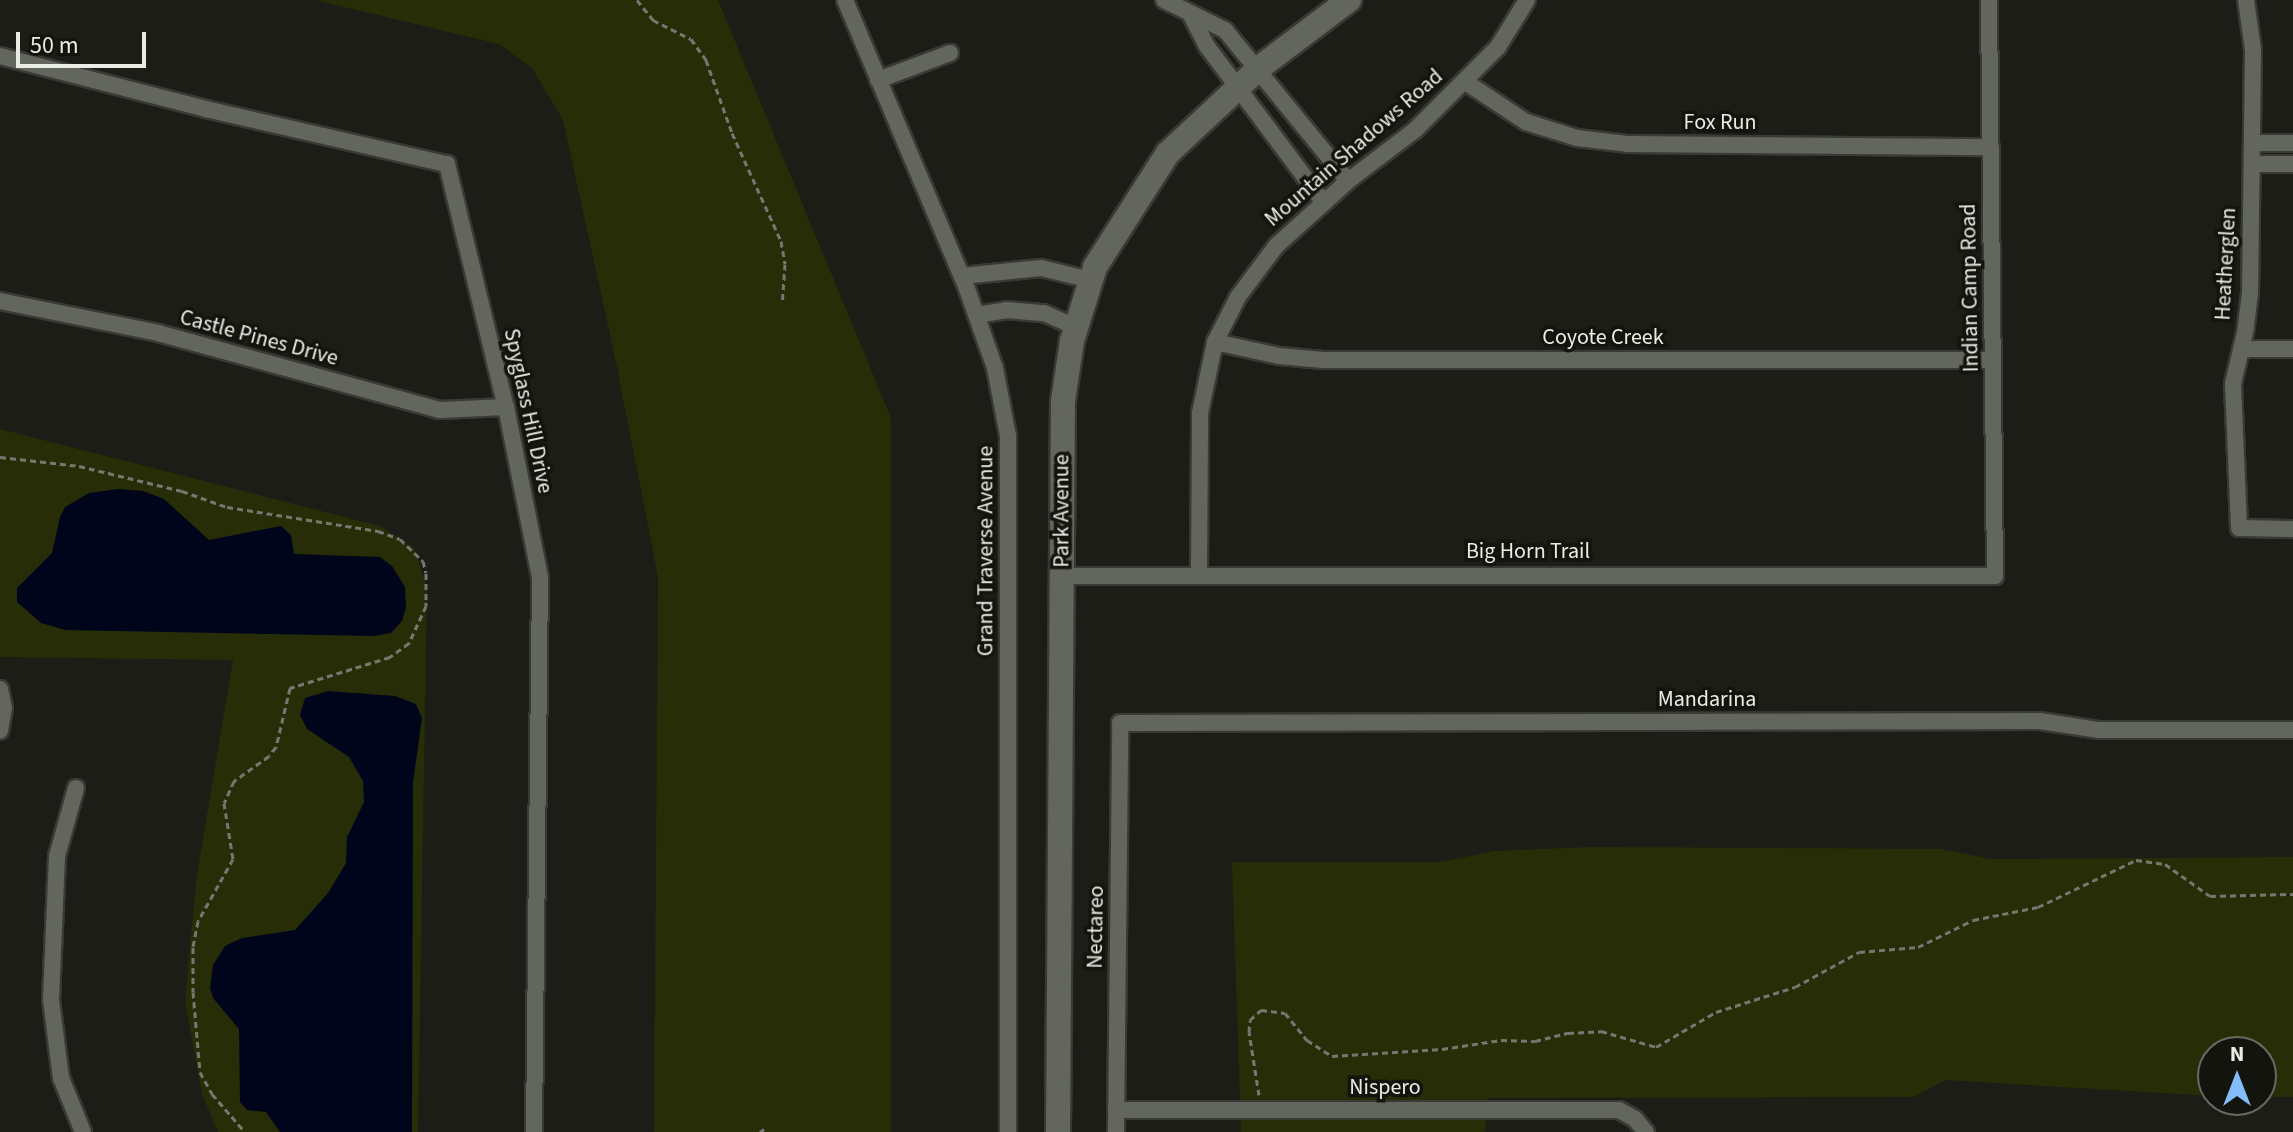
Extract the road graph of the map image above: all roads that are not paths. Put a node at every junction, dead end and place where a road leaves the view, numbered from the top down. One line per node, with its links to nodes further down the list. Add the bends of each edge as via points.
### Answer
1 (845, 0): 11 (street, Grand Traverse Avenue)
2 (1164, 0): 7 (street)
3 (1349, 0): 10 (street, Park Avenue)
4 (1527, 0): 12 (street, Mountain Shadows Road, via 1498,47)
5 (1989, 0): 16 (street, Indian Camp Road)
6 (2246, 0): 14 (street, Heatherglen, via 2253,50)
7 (1192, 17): 10 (street, via 1225,30); 13 (street, via 1206,45)
8 (950, 53): 11 (street)
9 (0, 56): 30 (street, Spyglass Hill Drive, via 447,164)
10 (1259, 68): 13 (street, Park Avenue); 19 (street)
11 (878, 80): 21 (street, Grand Traverse Avenue)
12 (1464, 81): 16 (street, Fox Run, via 1526,122 1615,143); 19 (street, Mountain Shadows Road, via 1415,130)
13 (1239, 86): 20 (street); 22 (street, Park Avenue, via 1168,153)
14 (2252, 143): 15 (street); 17 (street, Heatherglen)
15 (2293, 143)
16 (1991, 147): 29 (street, Indian Camp Road)
17 (2252, 164): 18 (street); 27 (street, Heatherglen, via 2250,293)
18 (2293, 164)
19 (1348, 181): 20 (street, Mountain Shadows Road)
20 (1324, 203): 26 (street, Mountain Shadows Road, via 1276,246 1238,297)
21 (962, 276): 22 (street, via 1041,268); 24 (street, Grand Traverse Avenue)
22 (1091, 280): 25 (street, Park Avenue)
23 (0, 301): 30 (street, Castle Pines Drive, via 158,333 440,410)
24 (976, 315): 25 (street, via 1006,310 1044,313); 43 (street, Grand Traverse Avenue, via 995,368 1008,436)
25 (1076, 327): 33 (street, Park Avenue, via 1063,401)
26 (1215, 342): 29 (street, Coyote Creek, via 1323,360); 32 (street, Mountain Shadows Road, via 1200,413)
27 (2241, 349): 28 (street); 31 (street, Heatherglen, via 2233,384 2239,528)
28 (2293, 349)
29 (1993, 360): 34 (street, Indian Camp Road)
30 (506, 407): 42 (street, Spyglass Hill Drive, via 540,577)
31 (2293, 529)
32 (1199, 573): 33 (street, Big Horn Trail); 34 (street, Big Horn Trail)
33 (1061, 576): 44 (street, Park Avenue)
34 (1995, 576)
35 (0, 689): 38 (street)
36 (1120, 723): 37 (street, Mandarina, via 2040,721 2099,730); 40 (street, Nectareo)
37 (2293, 730)
38 (0, 731)
39 (76, 788): 41 (street, via 57,856 51,1000 61,1078)
40 (1116, 1110): 45 (street, Nectareo); 46 (street, Nispero, via 1619,1110)
41 (83, 1132)
42 (534, 1132)
43 (1008, 1132)
44 (1058, 1132)
45 (1116, 1132)
46 (1646, 1132)

